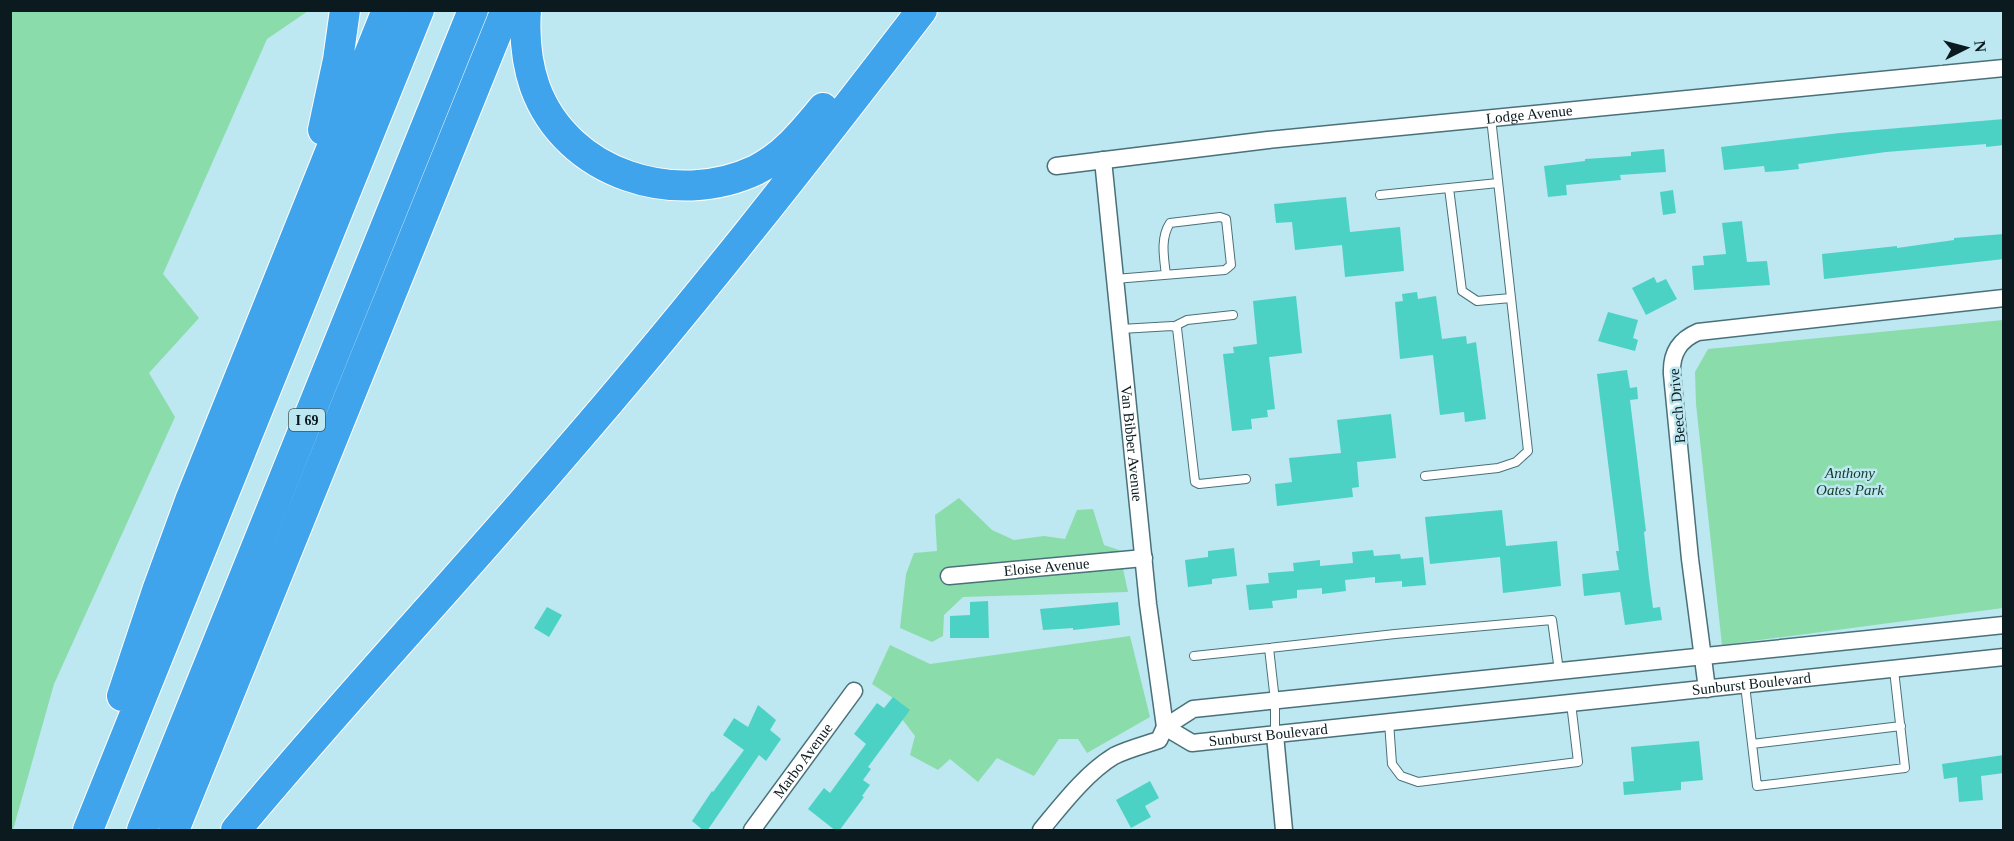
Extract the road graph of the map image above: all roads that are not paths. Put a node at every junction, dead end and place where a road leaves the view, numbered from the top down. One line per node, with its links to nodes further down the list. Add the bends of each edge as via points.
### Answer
1 (345, 10): 16 (highway, via 334,82)
2 (387, 10): 16 (highway)
3 (419, 10): 46 (highway)
4 (473, 10): 47 (highway, I 69)
5 (506, 10): 48 (highway)
6 (526, 10): 7 (highway, via 524,37 529,64 542,102 561,130 583,151 631,178 681,187 731,179 757,169 788,147 822,110)
7 (898, 10)
8 (922, 10): 49 (highway, via 685,312)
9 (2004, 68): 10 (street, Lodge Avenue)
10 (1491, 118): 11 (street, Lodge Avenue); 13 (lane)
11 (1103, 160): 12 (street, Lodge Avenue); 18 (street, Van Bibber Avenue)
12 (1056, 166)
13 (1498, 183): 14 (lane); 19 (lane)
14 (1449, 188): 15 (lane); 19 (lane, via 1462,291 1477,301)
15 (1380, 195)
16 (298, 232): 45 (highway, via 190,498)
17 (1166, 275): 17 (lane, via 1225,270 1231,265 1226,219 1170,224 1163,244); 18 (lane)
18 (1116, 279): 23 (street, Van Bibber Avenue)
19 (1511, 298): 24 (lane, via 1528,451 1516,462 1498,468)
20 (2004, 298): 31 (street, Beech Drive, via 1698,332 1680,345 1671,364)
21 (1233, 315): 22 (lane, via 1187,320)
22 (1175, 326): 23 (lane); 25 (lane, via 1195,482)
23 (1121, 329): 26 (street, Van Bibber Avenue)
24 (1425, 476)
25 (1246, 478)
26 (1144, 558): 27 (street, Eloise Avenue); 42 (street, Van Bibber Avenue)
27 (949, 576)
28 (2004, 625): 31 (street)
29 (1269, 648): 30 (lane); 34 (lane, via 1551,620); 38 (lane)
30 (1194, 656)
31 (1702, 656): 34 (street); 36 (street, Beech Drive)
32 (2004, 657): 33 (street, Sunburst Boulevard)
33 (1894, 670): 35 (street, Sunburst Boulevard); 41 (lane)
34 (1559, 671): 38 (street)
35 (1745, 685): 36 (street, Sunburst Boulevard); 44 (lane)
36 (1707, 689): 39 (street, Sunburst Boulevard)
37 (854, 692): 50 (street, Marbo Avenue)
38 (1275, 701): 42 (street, via 1193,709); 43 (lane)
39 (1571, 703): 40 (street, Sunburst Boulevard); 40 (lane, via 1578,762 1418,782 1401,776 1392,764)
40 (1389, 722): 43 (street, Sunburst Boulevard)
41 (1900, 726): 44 (lane); 44 (lane, via 1905,768 1757,786)
42 (1165, 727): 43 (street, Sunburst Boulevard, via 1192,743); 51 (street, via 1159,740 1114,757 1098,769)
43 (1275, 735): 52 (street)
44 (1752, 744)
45 (81, 831)
46 (88, 831)
47 (142, 831)
48 (174, 831)
49 (236, 831)
50 (752, 831)
51 (1041, 831)
52 (1284, 831)

